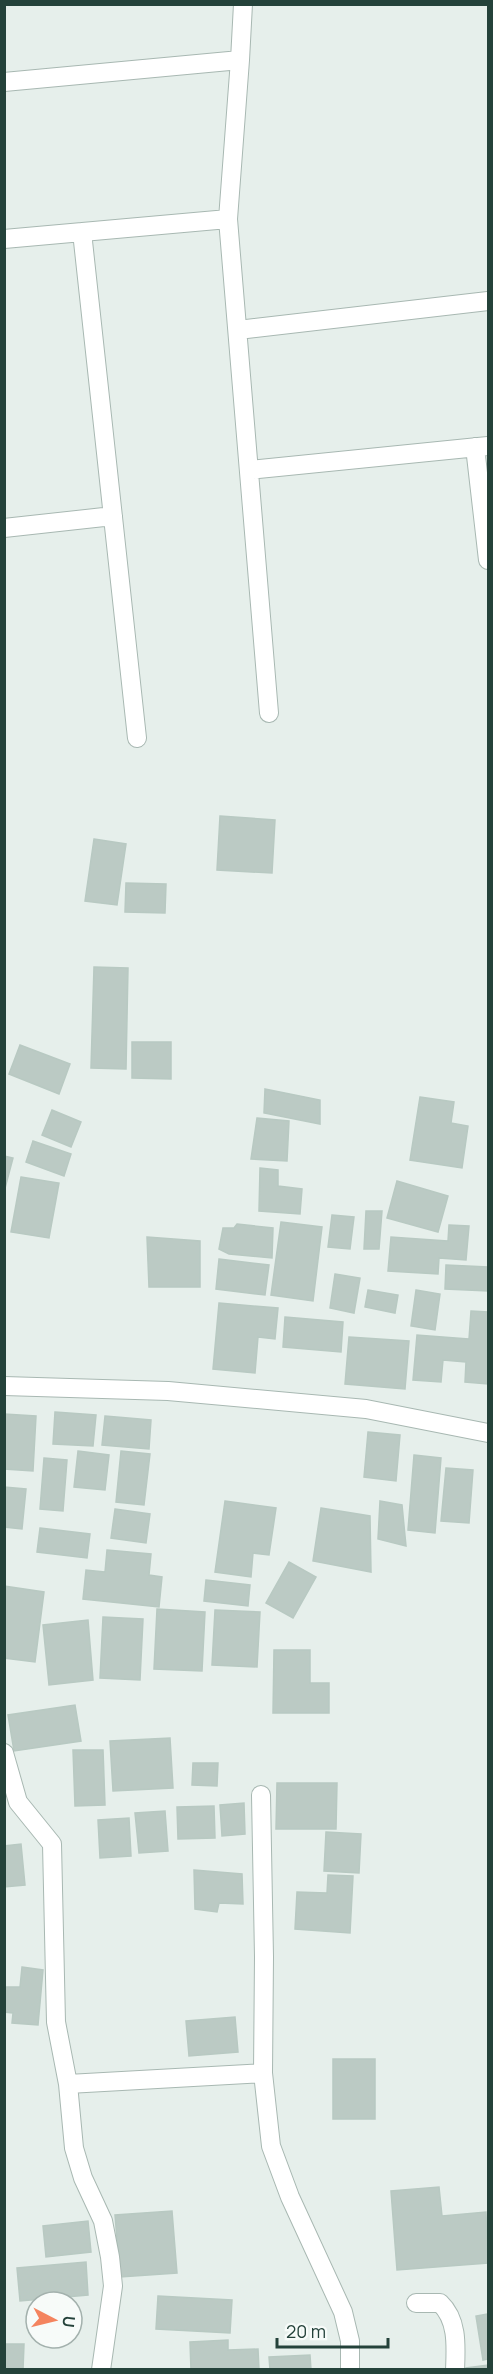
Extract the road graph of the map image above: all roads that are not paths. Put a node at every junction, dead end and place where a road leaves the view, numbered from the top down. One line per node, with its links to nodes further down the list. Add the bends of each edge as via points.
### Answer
1 (243, 4): 2 (street)
2 (240, 60): 3 (street); 4 (street)
3 (4, 82)
4 (228, 219): 5 (street); 8 (street)
5 (82, 232): 6 (street); 11 (street)
6 (4, 239)
7 (489, 301): 8 (street)
8 (238, 330): 10 (street)
9 (482, 446): 10 (street); 13 (street)
10 (249, 470): 14 (street)
11 (113, 516): 12 (street); 15 (street)
12 (4, 528)
13 (489, 560)
14 (269, 713)
15 (137, 738)
16 (4, 1386): 17 (street, via 168,1391 366,1409)
17 (489, 1433)
18 (4, 1753): 21 (street, via 18,1802 51,1844 56,2022)
19 (261, 1796): 20 (street)
20 (263, 2073): 21 (street); 24 (street, via 271,2146 343,2312 350,2341)
21 (68, 2084): 23 (street, via 74,2148 103,2221 110,2257 113,2286)
22 (416, 2303): 25 (street, via 440,2303 448,2311 453,2321)
23 (100, 2370)
24 (350, 2370)
25 (455, 2370)

